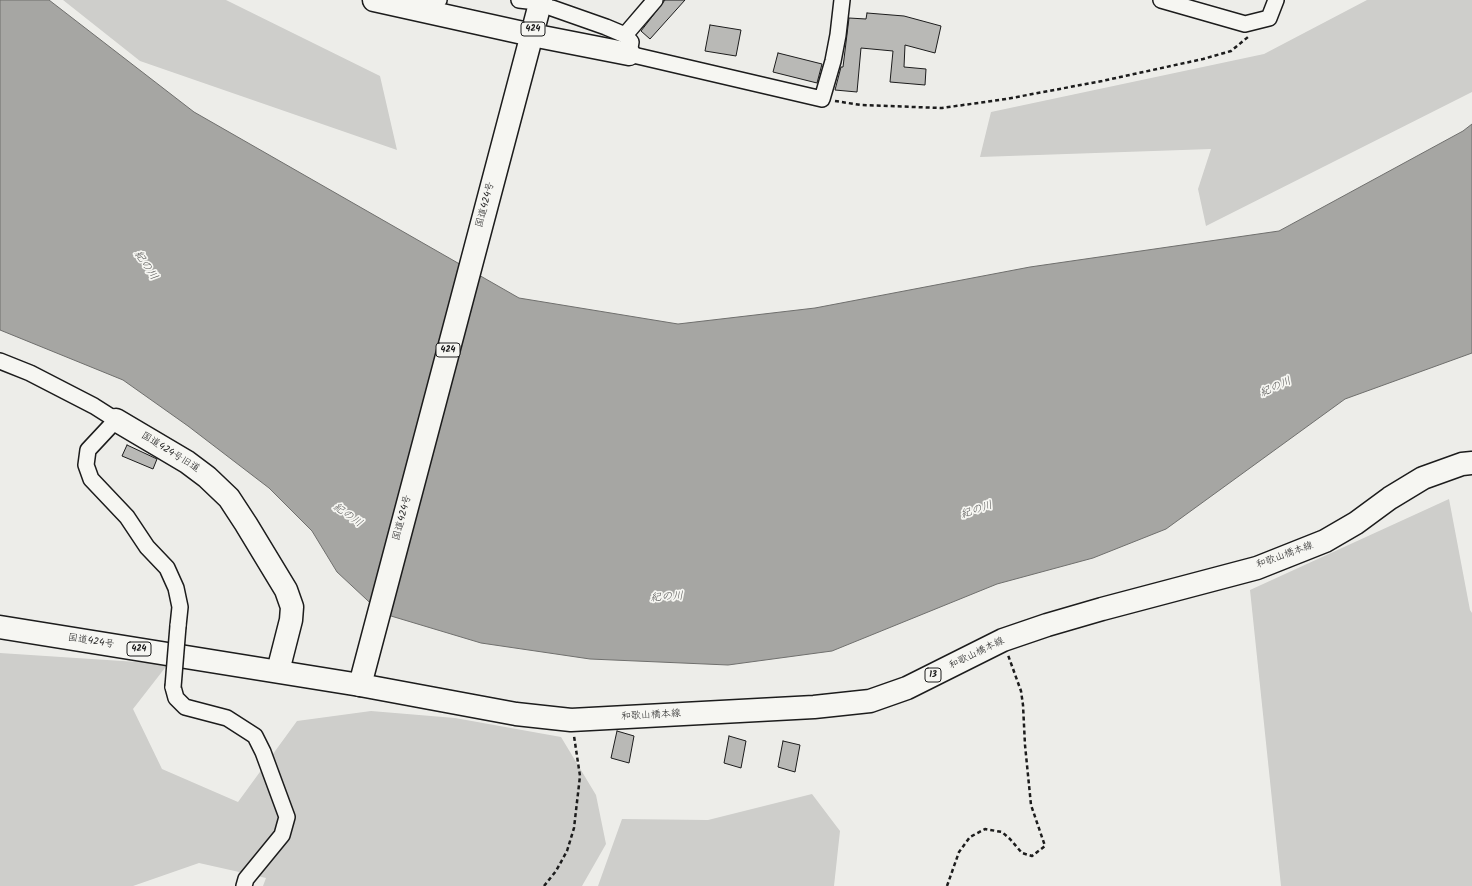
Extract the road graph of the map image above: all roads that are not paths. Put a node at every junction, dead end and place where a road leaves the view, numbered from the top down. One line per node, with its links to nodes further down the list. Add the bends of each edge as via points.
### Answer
1 (374, 0): 8 (main road)
2 (439, 0): 8 (street, via 416,4)
3 (655, 0): 10 (street)
4 (842, 0): 10 (street, via 837,42 822,99)
5 (1161, 0): 6 (street, via 1244,24 1269,18)
6 (1276, 0)
7 (535, 2): 9 (main road, 国道424号 / 424); 10 (street, via 606,27)
8 (409, 8): 9 (main road)
9 (532, 35): 10 (main road); 16 (main road, 国道424号 / 424)
10 (627, 45)
11 (0, 361): 12 (street, 国道424号旧道, via 37,377)
12 (116, 420): 15 (main road, 国道424号旧道, via 187,462 207,477 229,498 246,524 286,590 292,608); 17 (street, bridge, via 88,450 86,465 91,479 127,517 147,547 167,568 176,588 180,607 173,687 176,698 185,707 227,718 255,736 288,817 282,835 246,879)
13 (1472, 463): 16 (main road, 和歌山橋本線 / 13, via 1423,478 1325,542 1257,568 1102,609 1003,640 907,688 870,701 814,707 571,720 516,714)
14 (0, 628): 15 (main road, 国道424号 / 424)
15 (278, 671): 16 (main road, 国道424号 / 424)
16 (360, 685)
17 (244, 886)

